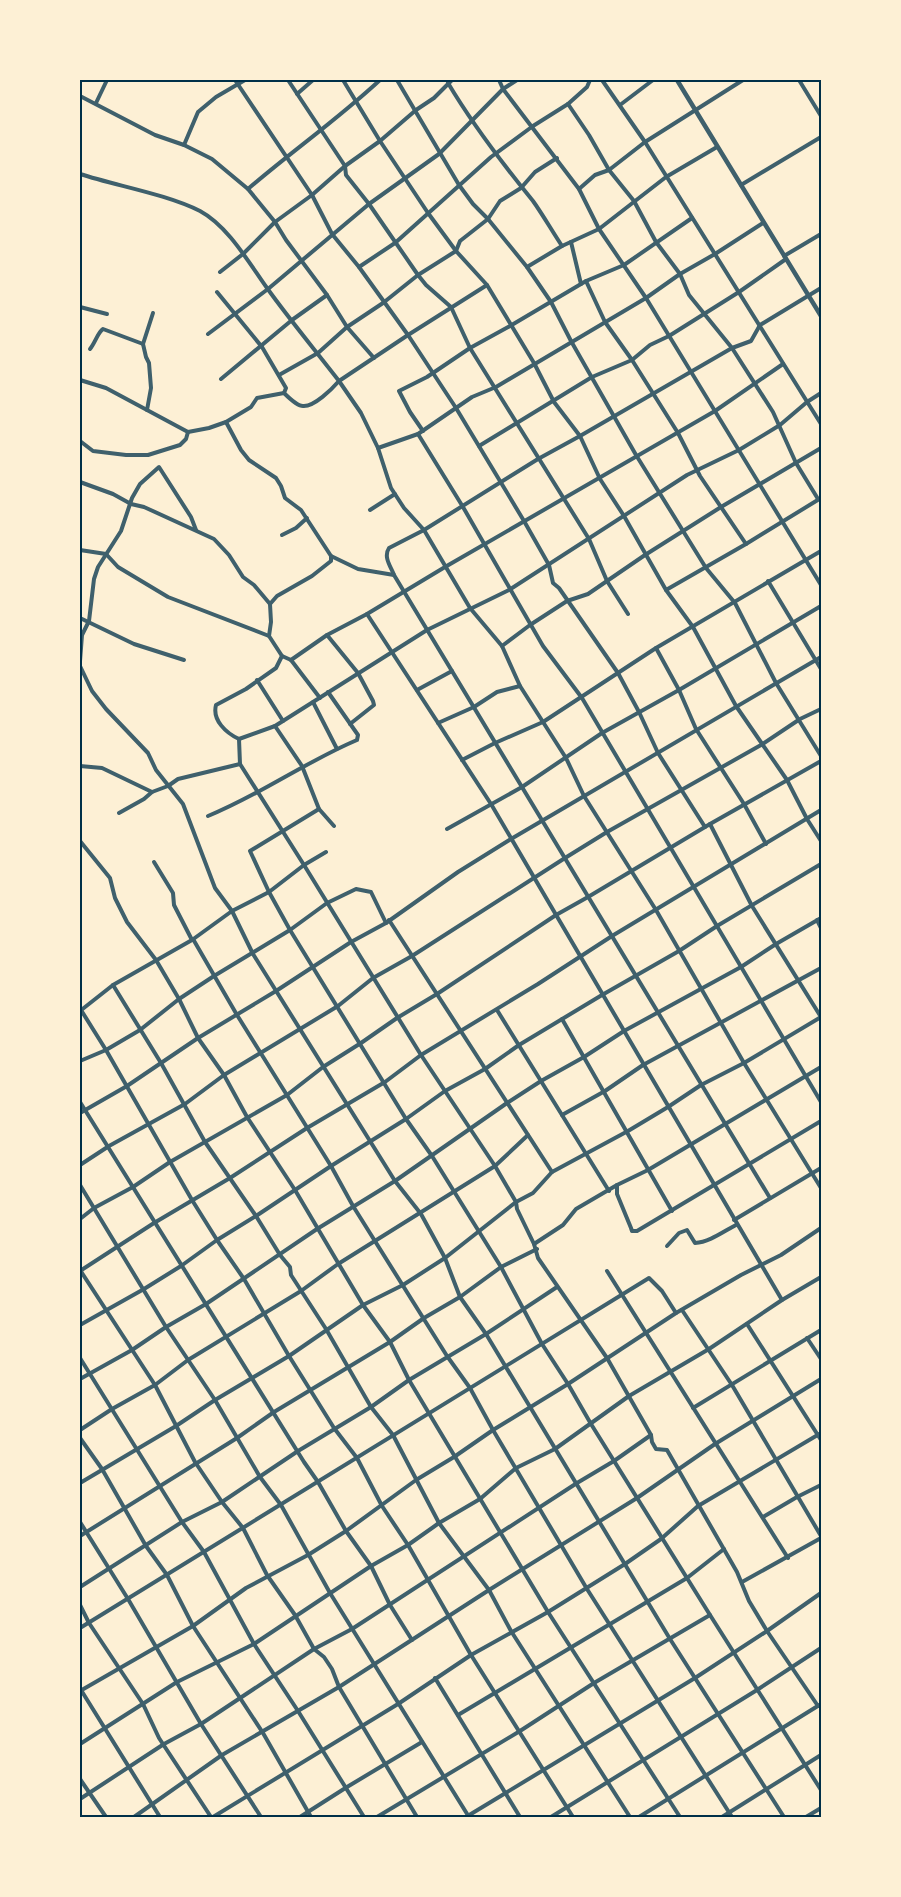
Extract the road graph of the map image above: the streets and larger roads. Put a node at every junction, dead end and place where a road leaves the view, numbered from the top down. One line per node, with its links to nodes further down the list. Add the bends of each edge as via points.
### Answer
1 (108, 80): 22 (street)
2 (235, 80): 18 (street)
3 (245, 80): 18 (street)
4 (288, 80): 20 (street)
5 (313, 80): 20 (street)
6 (343, 80): 23 (street)
7 (380, 80): 23 (street)
8 (397, 80): 26 (street)
9 (499, 80): 19 (street)
10 (517, 80): 19 (street)
11 (590, 80): 24 (street, via 588,87)
12 (602, 80): 25 (street)
13 (652, 80): 25 (street)
14 (677, 80): 27 (street)
15 (743, 80): 27 (street)
16 (799, 80): 28 (street)
17 (450, 81): 26 (street, via 434,98); 29 (street)
18 (238, 85): 35 (street, via 198,112); 39 (street)
19 (503, 89): 29 (street); 30 (street)
20 (297, 94): 31 (street)
21 (80, 96): 22 (street)
22 (96, 103): 35 (street, via 155,135)
23 (356, 103): 31 (street); 33 (street)
24 (568, 104): 30 (street); 42 (street)
25 (620, 105): 34 (street)
26 (416, 110): 33 (street); 37 (street)
27 (695, 110): 34 (street); 36 (street)
28 (821, 116)
29 (471, 120): 37 (street); 38 (street)
30 (533, 126): 38 (street); 40 (street)
31 (322, 130): 39 (street); 41 (street)
32 (821, 137): 47 (street)
33 (380, 141): 41 (street); 45 (street)
34 (645, 142): 42 (street); 44 (street)
35 (184, 145): 49 (street, via 212,159)
36 (717, 147): 44 (street); 47 (street)
37 (439, 154): 45 (street); 46 (street)
38 (496, 154): 46 (street); 48 (street)
39 (285, 157): 49 (street); 51 (street)
40 (557, 158): 48 (street, via 534,172); 50 (street)
41 (345, 166): 51 (street); 53 (street, via 346,175)
42 (609, 170): 50 (street, via 595,174); 52 (street)
43 (80, 174): 67 (street, via 200,212 215,222)
44 (666, 177): 52 (street); 55 (street)
45 (404, 178): 53 (street); 54 (street)
46 (459, 185): 54 (street); 56 (street)
47 (741, 185): 58 (street)
48 (521, 188): 56 (street, via 500,201); 65 (street)
49 (248, 189): 57 (street)
50 (579, 189): 59 (street)
51 (312, 195): 57 (street); 60 (street)
52 (634, 201): 59 (street); 63 (street)
53 (369, 204): 60 (street); 64 (street)
54 (428, 213): 64 (street); 66 (street)
55 (692, 218): 63 (street); 68 (street)
56 (488, 219): 66 (street, via 460,241); 73 (street)
57 (275, 222): 67 (street); 70 (street)
58 (763, 222): 68 (street); 69 (street)
59 (600, 229): 62 (street); 71 (street)
60 (332, 234): 70 (street); 72 (street)
61 (821, 234): 69 (street)
62 (571, 242): 65 (street); 77 (street)
63 (656, 242): 71 (street); 75 (street)
64 (395, 244): 72 (street); 76 (street)
65 (562, 246): 73 (street)
66 (456, 251): 76 (street); 78 (street)
67 (243, 254): 74 (street); 80 (street)
68 (715, 254): 75 (street); 82 (street)
69 (785, 258): 82 (street); 84 (street)
70 (300, 260): 80 (street); 83 (street)
71 (624, 265): 77 (street); 85 (street)
72 (359, 267): 87 (street)
73 (527, 267): 86 (street)
74 (220, 272)
75 (680, 274): 85 (street); 92 (street, via 689,294)
76 (418, 275): 87 (street); 89 (street)
77 (583, 282): 86 (street); 96 (street)
78 (487, 285): 89 (street); 98 (street)
79 (821, 288): 84 (street)
80 (268, 289): 91 (street); 95 (street)
81 (218, 292): 91 (street)
82 (738, 292): 92 (street); 97 (street)
83 (327, 295): 95 (street); 99 (street)
84 (808, 296): 94 (street); 97 (street)
85 (646, 298): 96 (street); 102 (street)
86 (551, 302): 98 (street); 103 (street)
87 (383, 303): 99 (street); 101 (street)
88 (80, 307): 93 (street)
89 (451, 307): 101 (street); 106 (street)
90 (153, 313): 104 (street)
91 (235, 313): 100 (street); 105 (street)
92 (704, 313): 102 (street); 107 (street)
93 (107, 314)
94 (821, 316)
95 (292, 320): 105 (street); 109 (street)
96 (605, 322): 103 (street); 111 (street)
97 (760, 325): 107 (street, via 751,341); 113 (street)
98 (510, 326): 106 (street); 112 (street)
99 (348, 327): 109 (street); 110 (street)
100 (208, 334)
101 (408, 335): 110 (street); 114 (street)
102 (669, 336): 111 (street, via 650,345); 115 (street)
103 (571, 341): 112 (street); 117 (street)
104 (143, 344): 108 (street, via 103,329); 129 (street, via 149,363 151,388)
105 (262, 346): 116 (street); 118 (street)
106 (470, 348): 114 (street); 122 (street)
107 (732, 348): 115 (street); 121 (street)
108 (90, 349)
109 (318, 353): 116 (street); 120 (street)
110 (374, 358): 120 (street)
111 (632, 360): 117 (street); 124 (street)
112 (534, 363): 122 (street); 126 (street)
113 (783, 364): 121 (street); 127 (street)
114 (433, 372): 128 (street); 137 (street, via 399,391)
115 (691, 372): 124 (street); 130 (street)
116 (279, 375): 123 (street, via 286,388)
117 (592, 377): 126 (street); 131 (street)
118 (221, 379)
119 (80, 380): 129 (street, via 106,388)
120 (339, 381): 123 (street, via 330,391 304,406); 142 (street, via 361,413)
121 (754, 382): 130 (street); 135 (street)
122 (496, 387): 128 (street); 133 (street)
123 (284, 393): 132 (street, via 257,398 251,407)
124 (653, 393): 131 (street); 138 (street)
125 (821, 393): 127 (street)
126 (554, 402): 133 (street); 139 (street)
127 (807, 402): 134 (street); 135 (street)
128 (456, 408): 137 (street); 141 (street)
129 (147, 410): 136 (street)
130 (715, 411): 138 (street); 144 (street)
131 (614, 416): 139 (street); 145 (street)
132 (226, 422): 136 (street); 162 (street, via 249,460 276,478 285,498)
133 (517, 424): 141 (street); 146 (street)
134 (821, 424)
135 (780, 425): 144 (street); 147 (street)
136 (188, 432): 140 (street, via 180,445 148,455 93,451)
137 (421, 432): 142 (street); 159 (street)
138 (678, 433): 145 (street); 148 (street)
139 (580, 436): 146 (street); 149 (street)
140 (80, 441)
141 (479, 446): 151 (street)
142 (378, 448): 154 (street)
143 (821, 448): 147 (street)
144 (738, 450): 148 (street); 152 (street)
145 (636, 455): 149 (street); 153 (street)
146 (538, 459): 151 (street); 155 (street)
147 (796, 463): 152 (street); 156 (street)
148 (698, 471): 153 (street); 158 (street)
149 (600, 478): 155 (street); 161 (street)
150 (80, 482): 157 (street)
151 (500, 483): 159 (street); 163 (street)
152 (759, 484): 158 (street); 164 (street)
153 (660, 492): 161 (street); 167 (street)
154 (395, 494): 160 (street); 166 (street)
155 (563, 499): 163 (street); 169 (street)
156 (820, 499): 164 (street)
157 (130, 504): 165 (street); 165 (street, via 140,484 159,467); 174 (street, via 121,531)
158 (721, 506): 167 (street); 171 (street)
159 (463, 507): 166 (street); 170 (street)
160 (370, 510)
161 (624, 516): 169 (street); 175 (street)
162 (307, 518): 168 (street); 176 (street)
163 (524, 521): 170 (street); 178 (street)
164 (783, 523): 171 (street); 177 (street)
165 (196, 530): 190 (street, via 220,545 243,578 254,585)
166 (424, 530): 179 (street); 181 (street, via 388,548 386,557)
167 (683, 531): 175 (street); 180 (street)
168 (282, 535)
169 (589, 539): 178 (street); 182 (street)
170 (484, 544): 179 (street); 185 (street)
171 (746, 544): 180 (street)
172 (80, 550): 174 (street)
173 (821, 551): 177 (street)
174 (106, 554): 196 (street, via 94,579); 202 (street, via 118,567 168,597)
175 (645, 555): 182 (street); 186 (street)
176 (331, 556): 181 (street, via 358,569); 190 (street, via 331,560 312,576 277,596)
177 (806, 560): 183 (street); 184 (street)
178 (549, 565): 185 (street); 188 (street, via 553,583)
179 (445, 566): 187 (street); 192 (street)
180 (706, 568): 186 (street); 189 (street)
181 (394, 575): 187 (street)
182 (607, 581): 188 (street, via 588,594); 194 (street)
183 (768, 581): 189 (street); 197 (street)
184 (821, 585)
185 (509, 590): 192 (street); 198 (street)
186 (666, 590): 199 (street)
187 (404, 591): 193 (street); 200 (street)
188 (567, 601): 198 (street); 218 (street)
189 (735, 603): 199 (street); 203 (street)
190 (270, 604): 202 (street)
191 (821, 606): 197 (street)
192 (470, 608): 200 (street); 204 (street)
193 (367, 614): 201 (street); 206 (street)
194 (628, 614)
195 (80, 618): 196 (street)
196 (89, 621): 209 (street, via 134,644); 212 (street, via 82,634)
197 (792, 624): 203 (street); 211 (street)
198 (530, 625): 204 (street); 226 (street)
199 (693, 627): 205 (street); 214 (street)
200 (427, 630): 206 (street); 216 (street)
201 (328, 634): 210 (street); 217 (street)
202 (269, 636): 207 (street)
203 (757, 644): 214 (street); 220 (street)
204 (502, 646): 221 (street)
205 (656, 648): 218 (street); 223 (street)
206 (392, 652): 217 (street); 222 (street)
207 (282, 656): 210 (street); 219 (street, via 276,668)
208 (821, 657): 211 (street)
209 (184, 660)
210 (291, 660): 225 (street)
211 (816, 660): 215 (street); 220 (street)
212 (80, 661)
213 (80, 666): 255 (street, via 92,691 148,753)
214 (715, 669): 223 (street); 228 (street)
215 (821, 669)
216 (452, 671): 222 (street); 229 (street)
217 (358, 673): 224 (street); 236 (street, via 374,705)
218 (618, 673): 226 (street); 231 (street)
219 (257, 680): 233 (street); 240 (street, via 216,705 222,726 228,734)
220 (776, 683): 228 (street); 232 (street)
221 (520, 686): 229 (street, via 497,692); 234 (street)
222 (417, 690): 235 (street)
223 (679, 690): 231 (street); 238 (street)
224 (328, 692): 225 (street); 236 (street)
225 (320, 698): 227 (street)
226 (582, 698): 234 (street); 239 (street)
227 (313, 702): 233 (street); 243 (street)
228 (736, 706): 238 (street); 242 (street)
229 (474, 707): 235 (street); 241 (street)
230 (821, 709): 232 (street)
231 (639, 712): 239 (street); 244 (street)
232 (800, 719): 242 (street); 245 (street)
233 (283, 721): 237 (street)
234 (543, 722): 241 (street); 246 (street)
235 (438, 723): 247 (street)
236 (350, 724): 243 (street, via 358,735 357,740)
237 (275, 726): 240 (street); 251 (street)
238 (696, 729): 244 (street); 252 (street)
239 (602, 733): 246 (street); 253 (street)
240 (239, 739): 249 (street)
241 (495, 743): 247 (street); 256 (street)
242 (761, 745): 252 (street); 254 (street)
243 (337, 749): 251 (street)
244 (658, 753): 253 (street); 257 (street)
245 (821, 756)
246 (566, 758): 256 (street); 260 (street)
247 (462, 760): 261 (street)
248 (821, 761): 254 (street)
249 (240, 764): 255 (street, via 178,779); 259 (street)
250 (80, 766): 258 (street, via 102,768)
251 (302, 766): 259 (street); 263 (street)
252 (720, 769): 257 (street); 262 (street)
253 (626, 772): 260 (street); 264 (street)
254 (787, 780): 262 (street); 268 (street)
255 (168, 786): 258 (street); 295 (street, via 183,804 215,888)
256 (522, 787): 261 (street); 269 (street)
257 (681, 790): 264 (street); 272 (street)
258 (152, 792): 266 (street)
259 (257, 793): 267 (street); 274 (street)
260 (584, 796): 269 (street); 275 (street)
261 (491, 804): 273 (street); 276 (street)
262 (744, 804): 270 (street); 279 (street)
263 (319, 809): 271 (street); 274 (street)
264 (648, 810): 275 (street); 280 (street)
265 (821, 810): 268 (street)
266 (119, 813)
267 (208, 816)
268 (807, 819): 277 (street); 279 (street)
269 (542, 820): 276 (street); 282 (street)
270 (710, 824): 272 (street); 284 (street)
271 (334, 826)
272 (704, 827): 280 (street)
273 (447, 829)
274 (283, 831): 286 (street); 290 (street, via 250,851)
275 (608, 832): 282 (street); 287 (street)
276 (511, 839): 288 (street); 298 (street)
277 (821, 840)
278 (80, 842): 310 (street, via 110,878 121,911)
279 (766, 844): 284 (street)
280 (670, 847): 287 (street); 289 (street)
281 (326, 852): 286 (street)
282 (565, 858): 288 (street); 291 (street)
283 (154, 862): 303 (street, via 173,893 174,905)
284 (732, 864): 289 (street); 293 (street)
285 (821, 864): 293 (street)
286 (304, 865): 290 (street); 292 (street)
287 (631, 871): 291 (street); 294 (street)
288 (534, 878): 296 (street); 308 (street)
289 (694, 887): 294 (street); 299 (street)
290 (269, 892): 295 (street); 301 (street)
291 (588, 897): 296 (street); 302 (street)
292 (327, 903): 298 (street, via 356,889 371,892); 301 (street); 304 (street)
293 (752, 906): 299 (street); 305 (street)
294 (656, 910): 302 (street); 306 (street)
295 (232, 912): 303 (street); 307 (street)
296 (556, 915): 309 (street); 321 (street)
297 (819, 919): 300 (street); 305 (street)
298 (387, 922): 304 (street); 308 (street)
299 (717, 926): 306 (street); 312 (street)
300 (821, 928)
301 (290, 930): 307 (street); 311 (street)
302 (612, 936): 309 (street); 314 (street)
303 (193, 939): 310 (street); 315 (street)
304 (351, 942): 311 (street); 316 (street)
305 (776, 944): 312 (street); 317 (street)
306 (679, 951): 314 (street); 319 (street)
307 (253, 954): 315 (street); 320 (street)
308 (412, 956): 316 (street); 321 (street)
309 (580, 956): 322 (street); 326 (street)
310 (156, 960): 318 (street); 323 (street)
311 (315, 967): 320 (street); 325 (street)
312 (741, 967): 319 (street); 324 (street)
313 (821, 968): 317 (street)
314 (635, 975): 322 (street); 328 (street)
315 (214, 976): 323 (street); 329 (street)
316 (373, 978): 325 (street); 331 (street)
317 (798, 982): 324 (street); 330 (street)
318 (113, 984): 327 (street); 335 (street)
319 (703, 989): 328 (street); 333 (street)
320 (276, 991): 329 (street); 334 (street)
321 (437, 994): 331 (street); 337 (street)
322 (602, 995): 332 (street); 336 (street)
323 (179, 999): 335 (street); 338 (street)
324 (762, 1001): 333 (street); 339 (street)
325 (338, 1006): 334 (street); 340 (street)
326 (497, 1010): 337 (street); 341 (street)
327 (81, 1011): 343 (street)
328 (658, 1012): 336 (street); 342 (street)
329 (237, 1015): 338 (street); 344 (street)
330 (821, 1017): 339 (street)
331 (397, 1018): 340 (street); 345 (street)
332 (562, 1019): 341 (street); 346 (street)
333 (721, 1022): 342 (street); 349 (street)
334 (299, 1029): 344 (street); 351 (street)
335 (140, 1030): 343 (street); 348 (street)
336 (624, 1031): 346 (street); 350 (street)
337 (461, 1032): 345 (street); 353 (street)
338 (198, 1038): 348 (street); 354 (street)
339 (784, 1039): 349 (street); 355 (street)
340 (362, 1043): 351 (street); 357 (street)
341 (519, 1045): 353 (street); 356 (street)
342 (678, 1046): 350 (street); 358 (street)
343 (106, 1050): 347 (street); 359 (street)
344 (262, 1053): 354 (street); 362 (street)
345 (421, 1056): 357 (street); 360 (street)
346 (584, 1057): 356 (street); 361 (street)
347 (80, 1061)
348 (161, 1063): 359 (street); 367 (street)
349 (744, 1063): 358 (street); 363 (street)
350 (643, 1065): 361 (street); 369 (street)
351 (323, 1067): 362 (street); 368 (street)
352 (821, 1067): 355 (street)
353 (485, 1069): 360 (street); 365 (street)
354 (224, 1075): 367 (street); 373 (street)
355 (806, 1076): 363 (street); 366 (street)
356 (541, 1081): 365 (street); 372 (street)
357 (385, 1082): 368 (street); 374 (street)
358 (701, 1085): 369 (street); 376 (street)
359 (126, 1086): 370 (street); 377 (street)
360 (445, 1091): 374 (street); 379 (street)
361 (605, 1091): 372 (street); 380 (street)
362 (287, 1095): 373 (street); 378 (street)
363 (766, 1100): 376 (street); 382 (street)
364 (80, 1102): 370 (street)
365 (507, 1102): 379 (street); 381 (street)
366 (821, 1102)
367 (185, 1104): 377 (street); 383 (street)
368 (347, 1104): 378 (street); 384 (street)
369 (668, 1108): 380 (street); 386 (street)
370 (85, 1111): 371 (street); 385 (street)
371 (80, 1114)
372 (562, 1115): 388 (street)
373 (246, 1116): 383 (street); 387 (street)
374 (406, 1119): 384 (street); 389 (street)
375 (821, 1121): 382 (street)
376 (725, 1124): 386 (street); 391 (street)
377 (148, 1126): 385 (street); 390 (street)
378 (307, 1128): 387 (street); 393 (street)
379 (470, 1128): 389 (street); 394 (street)
380 (628, 1130): 388 (street); 396 (street)
381 (528, 1135): 394 (street); 397 (street)
382 (791, 1139): 391 (street); 398 (street)
383 (205, 1142): 390 (street); 399 (street)
384 (372, 1142): 393 (street); 400 (street)
385 (109, 1146): 392 (street); 402 (street)
386 (690, 1146): 396 (street); 404 (street)
387 (269, 1152): 399 (street); 406 (street)
388 (586, 1154): 397 (street); 407 (street)
389 (432, 1156): 400 (street); 408 (street)
390 (170, 1162): 402 (street); 410 (street)
391 (749, 1164): 404 (street); 409 (street)
392 (80, 1165)
393 (331, 1166): 406 (street); 412 (street)
394 (495, 1166): 408 (street); 411 (street)
395 (821, 1168): 398 (street)
396 (648, 1170): 403 (street); 414 (street)
397 (552, 1172): 411 (street, via 533,1193)
398 (812, 1174): 405 (street); 409 (street)
399 (230, 1178): 410 (street); 416 (street)
400 (395, 1181): 412 (street); 415 (street)
401 (80, 1185): 413 (street)
402 (133, 1186): 413 (street); 419 (street)
403 (617, 1186): 407 (street); 414 (street, via 617,1194 632,1231)
404 (714, 1186): 414 (street); 418 (street)
405 (821, 1188)
406 (295, 1190): 416 (street); 421 (street)
407 (609, 1191): 425 (street, via 576,1209 563,1225)
408 (455, 1193): 415 (street); 422 (street)
409 (770, 1198): 418 (street)
410 (192, 1200): 419 (street); 423 (street)
411 (516, 1202): 422 (street); 425 (street)
412 (353, 1206): 421 (street); 424 (street)
413 (94, 1208): 417 (street); 426 (street)
414 (672, 1211)
415 (421, 1214): 424 (street); 430 (street)
416 (256, 1216): 423 (street); 429 (street)
417 (80, 1219)
418 (735, 1222): 427 (street, via 705,1242 692,1241 687,1230 679,1233); 432 (street)
419 (154, 1223): 426 (street); 433 (street)
420 (821, 1228): 432 (street)
421 (317, 1229): 429 (street); 431 (street)
422 (479, 1231): 430 (street); 434 (street)
423 (217, 1240): 433 (street); 438 (street)
424 (375, 1241): 431 (street); 439 (street)
425 (534, 1244): 428 (street)
426 (118, 1246): 435 (street); 441 (street)
427 (667, 1246)
428 (536, 1249): 434 (street); 440 (street, via 538,1258)
429 (280, 1255): 438 (street); 442 (street, via 290,1266 291,1275)
430 (445, 1258): 439 (street); 444 (street)
431 (338, 1264): 442 (street); 447 (street)
432 (760, 1265): 445 (street); 450 (street)
433 (181, 1266): 441 (street); 446 (street)
434 (501, 1267): 444 (street); 448 (street)
435 (80, 1271): 449 (street)
436 (606, 1271): 443 (street)
437 (821, 1277): 445 (street)
438 (244, 1278): 446 (street); 451 (street)
439 (403, 1285): 447 (street); 453 (street)
440 (557, 1287): 448 (street); 454 (street)
441 (144, 1289): 449 (street); 457 (street)
442 (301, 1291): 451 (street); 458 (street)
443 (622, 1295): 452 (street, via 649,1278); 454 (street); 460 (street)
444 (460, 1297): 453 (street); 461 (street)
445 (782, 1300): 455 (street)
446 (206, 1304): 457 (street); 462 (street)
447 (363, 1305): 458 (street); 464 (street)
448 (524, 1308): 461 (street); 465 (street)
449 (106, 1309): 456 (street); 467 (street)
450 (682, 1310): 452 (street); 466 (street)
451 (264, 1313): 462 (street); 468 (street)
452 (676, 1313): 460 (street)
453 (424, 1318): 464 (street); 469 (street)
454 (580, 1321): 465 (street); 471 (street)
455 (747, 1324): 466 (street); 474 (street)
456 (80, 1325)
457 (166, 1327): 467 (street); 473 (street)
458 (326, 1329): 468 (street); 476 (street)
459 (821, 1330): 463 (street)
460 (646, 1333): 471 (street); 477 (street)
461 (486, 1334): 469 (street); 475 (street)
462 (226, 1336): 473 (street); 480 (street)
463 (807, 1338): 472 (street); 474 (street)
464 (390, 1342): 476 (street); 482 (street)
465 (542, 1344): 475 (street); 483 (street)
466 (709, 1349): 477 (street); 485 (street)
467 (132, 1350): 478 (street); 484 (street)
468 (289, 1356): 480 (street); 487 (street)
469 (447, 1356): 482 (street); 486 (street)
470 (80, 1358): 478 (street)
471 (607, 1358): 483 (street); 488 (street)
472 (821, 1359)
473 (188, 1360): 484 (street); 490 (street)
474 (772, 1361): 485 (street); 489 (street)
475 (506, 1366): 486 (street); 492 (street)
476 (348, 1367): 487 (street); 491 (street)
477 (669, 1371): 488 (street); 493 (street)
478 (89, 1373): 479 (street); 494 (street)
479 (80, 1378)
480 (252, 1378): 490 (street); 495 (street)
481 (821, 1378): 489 (street)
482 (409, 1380): 491 (street); 496 (street)
483 (568, 1384): 492 (street); 498 (street)
484 (154, 1385): 494 (street); 499 (street)
485 (732, 1385): 493 (street); 497 (street)
486 (470, 1388): 496 (street); 502 (street)
487 (311, 1389): 495 (street); 500 (street)
488 (629, 1396): 498 (street); 505 (street)
489 (794, 1396): 497 (street); 503 (street)
490 (215, 1400): 499 (street); 507 (street)
491 (371, 1407): 500 (street); 504 (street)
492 (530, 1407): 502 (street); 511 (street)
493 (694, 1408): 509 (street)
494 (112, 1409): 501 (street); 510 (street)
495 (274, 1412): 507 (street); 512 (street)
496 (430, 1413): 504 (street); 513 (street)
497 (754, 1420): 509 (street); 515 (street)
498 (591, 1424): 511 (street); 516 (street)
499 (176, 1426): 510 (street); 517 (street)
500 (334, 1428): 512 (street); 514 (street)
501 (80, 1430)
502 (493, 1430): 513 (street); 518 (street)
503 (819, 1434): 508 (street); 515 (street)
504 (393, 1435): 514 (street); 522 (street)
505 (651, 1435): 516 (street); 519 (street, via 656,1449 667,1450)
506 (80, 1438): 520 (street)
507 (237, 1438): 517 (street); 521 (street)
508 (821, 1440)
509 (715, 1444): 519 (street); 524 (street)
510 (137, 1448): 520 (street); 527 (street)
511 (555, 1449): 518 (street); 526 (street)
512 (298, 1451): 521 (street); 523 (street)
513 (454, 1456): 522 (street); 531 (street)
514 (357, 1458): 523 (street); 534 (street)
515 (777, 1460): 524 (street); 529 (street)
516 (614, 1461): 526 (street); 530 (street)
517 (195, 1462): 527 (street); 532 (street)
518 (516, 1468): 531 (street); 536 (street)
519 (678, 1468): 530 (street); 535 (street)
520 (102, 1469): 525 (street); 537 (street)
521 (260, 1477): 532 (street); 533 (street)
522 (416, 1480): 534 (street); 541 (street)
523 (318, 1482): 533 (street); 545 (street)
524 (740, 1482): 535 (street); 538 (street)
525 (80, 1483)
526 (577, 1483): 536 (street); 542 (street)
527 (159, 1485): 537 (street); 540 (street)
528 (821, 1485): 529 (street)
529 (797, 1497): 538 (street); 548 (street)
530 (636, 1498): 542 (street); 549 (street)
531 (480, 1499): 541 (street); 546 (street)
532 (222, 1502): 540 (street); 543 (street)
533 (281, 1505): 543 (street); 555 (street)
534 (382, 1506): 545 (street); 550 (street)
535 (698, 1506): 549 (street); 553 (street)
536 (539, 1508): 546 (street); 551 (street)
537 (124, 1509): 544 (street); 552 (street)
538 (763, 1517): 557 (street)
539 (80, 1522): 544 (street)
540 (182, 1522): 552 (street); 554 (street)
541 (439, 1522): 550 (street); 556 (street)
542 (599, 1522): 551 (street); 558 (street)
543 (243, 1528): 554 (street); 563 (street)
544 (87, 1531): 547 (street); 561 (street)
545 (346, 1532): 555 (street); 559 (street)
546 (501, 1533): 556 (street); 560 (street)
547 (80, 1536)
548 (821, 1537): 557 (street)
549 (662, 1538): 558 (street); 564 (street)
550 (408, 1545): 559 (street); 565 (street)
551 (562, 1545): 560 (street); 568 (street)
552 (146, 1546): 561 (street); 562 (street)
553 (724, 1549): 564 (street); 566 (street)
554 (204, 1552): 562 (street); 573 (street)
555 (308, 1554): 563 (street); 570 (street)
556 (463, 1556): 565 (street); 569 (street)
557 (788, 1558): 566 (street)
558 (625, 1564): 568 (street); 574 (street)
559 (371, 1566): 570 (street); 575 (street)
560 (523, 1568): 569 (street); 577 (street)
561 (109, 1569): 567 (street); 572 (street)
562 (167, 1575): 572 (street); 583 (street)
563 (267, 1575): 573 (street); 578 (street)
564 (687, 1578): 574 (street); 579 (street)
565 (427, 1580): 575 (street); 580 (street)
566 (742, 1582): 587 (street)
567 (80, 1587)
568 (587, 1589): 577 (street); 582 (street)
569 (489, 1590): 580 (street); 586 (street)
570 (330, 1593): 578 (street); 585 (street)
571 (821, 1593): 587 (street)
572 (128, 1599): 581 (street); 591 (street)
573 (229, 1599): 583 (street); 590 (street)
574 (648, 1601): 582 (street); 588 (street)
575 (390, 1604): 585 (street); 589 (street)
576 (80, 1605): 581 (street)
577 (548, 1612): 586 (street); 593 (street)
578 (295, 1615): 590 (street); 592 (street)
579 (710, 1615): 588 (street); 595 (street)
580 (448, 1616): 589 (street); 596 (street)
581 (90, 1622): 584 (street); 600 (street)
582 (609, 1624): 593 (street); 597 (street)
583 (193, 1626): 591 (street); 598 (street)
584 (80, 1628)
585 (352, 1629): 592 (street); 599 (street)
586 (511, 1631): 596 (street); 602 (street)
587 (767, 1631): 595 (street); 601 (street)
588 (670, 1639): 597 (street); 605 (street)
589 (412, 1640): 599 (street)
590 (254, 1644): 598 (street); 603 (street)
591 (156, 1648): 600 (street); 606 (street)
592 (314, 1648): 603 (street); 608 (street, via 332,1669)
593 (571, 1648): 602 (street); 607 (street)
594 (821, 1648): 601 (street)
595 (733, 1653): 605 (street); 610 (street)
596 (471, 1655): 604 (street); 611 (street)
597 (632, 1660): 607 (street); 613 (street)
598 (217, 1663): 606 (street); 612 (street)
599 (374, 1663): 608 (street); 615 (street)
600 (119, 1668): 609 (street); 614 (street)
601 (793, 1668): 610 (street); 616 (street)
602 (535, 1669): 611 (street); 617 (street)
603 (274, 1675): 612 (street); 618 (street)
604 (435, 1678): 615 (street); 620 (street)
605 (695, 1678): 613 (street); 619 (street)
606 (177, 1682): 614 (street); 621 (street)
607 (594, 1683): 617 (street); 622 (street)
608 (339, 1687): 618 (street); 623 (street)
609 (80, 1690): 625 (street)
610 (757, 1690): 619 (street); 624 (street)
611 (495, 1693): 620 (street); 626 (street)
612 (240, 1697): 621 (street); 627 (street)
613 (658, 1700): 622 (street); 628 (street)
614 (143, 1704): 625 (street); 631 (street)
615 (398, 1704): 623 (street); 629 (street)
616 (820, 1705): 624 (street)
617 (560, 1706): 626 (street); 632 (street)
618 (298, 1710): 627 (street); 633 (street)
619 (718, 1714): 628 (street); 634 (street)
620 (458, 1715): 635 (street)
621 (200, 1724): 631 (street); 636 (street)
622 (620, 1724): 632 (street); 638 (street)
623 (362, 1725): 633 (street); 639 (street)
624 (782, 1728): 634 (street); 640 (street)
625 (104, 1730): 630 (street); 641 (street)
626 (520, 1731): 635 (street); 642 (street)
627 (263, 1733): 636 (street); 643 (street)
628 (680, 1737): 638 (street); 644 (street)
629 (422, 1742): 639 (street); 645 (street)
630 (80, 1744)
631 (164, 1744): 641 (street); 647 (street)
632 (584, 1744): 642 (street); 648 (street)
633 (324, 1750): 643 (street); 649 (street)
634 (743, 1752): 644 (street); 650 (street)
635 (481, 1753): 645 (street); 652 (street)
636 (222, 1756): 647 (street); 654 (street)
637 (821, 1756): 640 (street)
638 (643, 1761): 648 (street); 655 (street)
639 (386, 1764): 649 (street); 657 (street)
640 (805, 1764): 650 (street); 651 (street)
641 (127, 1767): 653 (street); 658 (street)
642 (543, 1769): 652 (street); 659 (street)
643 (284, 1773): 654 (street); 661 (street)
644 (705, 1775): 655 (street); 662 (street)
645 (444, 1776): 657 (street); 663 (street)
646 (80, 1779): 653 (street)
647 (187, 1779): 658 (street); 667 (street)
648 (608, 1782): 659 (street); 677 (street)
649 (347, 1787): 661 (street); 671 (street)
650 (767, 1789): 662 (street); 682 (street)
651 (821, 1790)
652 (506, 1792): 663 (street); 674 (street)
653 (88, 1794): 656 (street); 664 (street)
654 (247, 1795): 667 (street); 668 (street)
655 (668, 1798): 678 (street); 679 (street)
656 (80, 1799)
657 (406, 1799): 672 (street); 673 (street)
658 (153, 1804): 665 (street); 666 (street)
659 (567, 1807): 675 (street); 676 (street)
660 (821, 1808): 683 (street)
661 (308, 1812): 669 (street); 670 (street)
662 (730, 1812): 680 (street); 681 (street)
663 (468, 1816)
664 (106, 1817)
665 (134, 1817)
666 (160, 1817)
667 (212, 1817)
668 (261, 1817)
669 (300, 1817)
670 (311, 1817)
671 (364, 1817)
672 (377, 1817)
673 (417, 1817)
674 (520, 1817)
675 (551, 1817)
676 (573, 1817)
677 (630, 1817)
678 (639, 1817)
679 (680, 1817)
680 (722, 1817)
681 (732, 1817)
682 (784, 1817)
683 (806, 1817)

